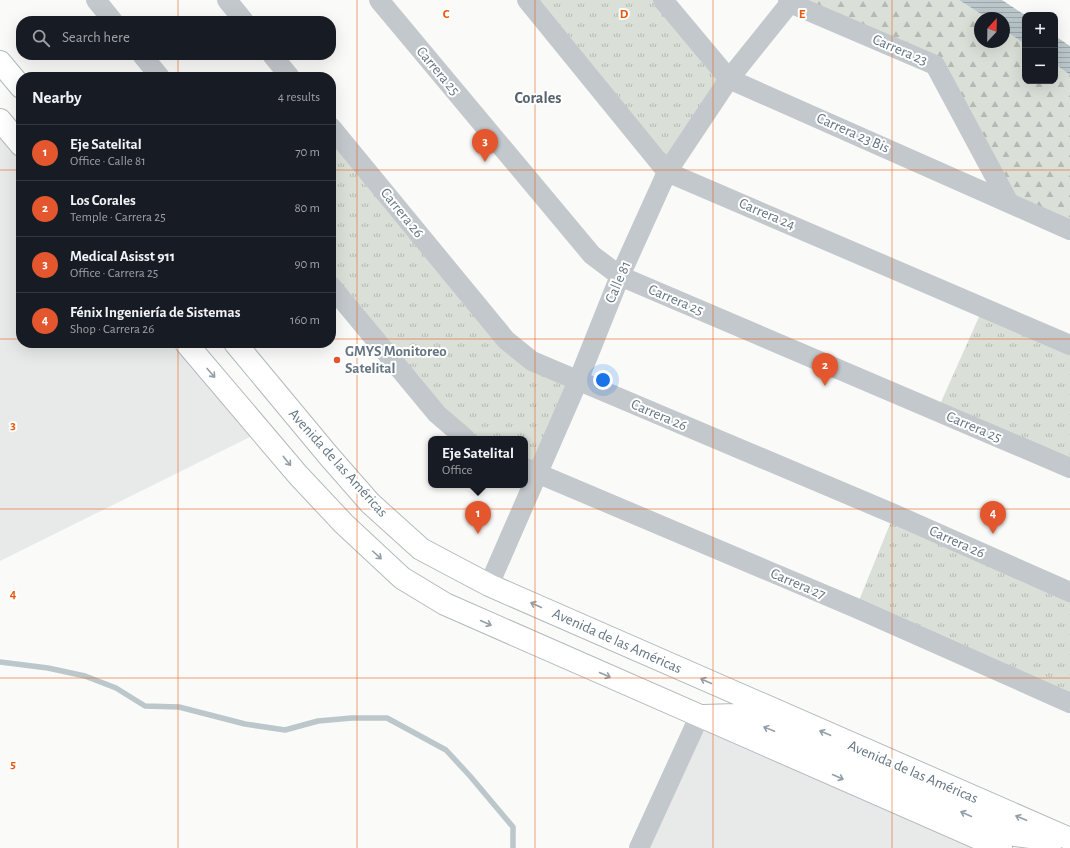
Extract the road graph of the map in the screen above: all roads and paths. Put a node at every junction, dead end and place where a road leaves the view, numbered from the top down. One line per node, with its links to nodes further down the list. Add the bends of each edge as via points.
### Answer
1 (96, 0): 7 (street)
2 (227, 0): 8 (street)
3 (379, 0): 22 (street, Carrera 25, via 592,255)
4 (527, 0): 19 (street, Carrera 24)
5 (663, 0): 14 (street, Carrera 23 Bis)
6 (789, 1): 14 (street, Calle 81); 20 (street, Carrera 23, via 935,64)
7 (110, 16)
8 (240, 16)
9 (146, 60): 12 (street)
10 (276, 60): 13 (street)
11 (0, 62): 15 (main road)
12 (156, 72)
13 (286, 72)
14 (729, 79): 19 (street, Calle 81); 20 (street, Carrera 23 Bis)
15 (16, 81)
16 (0, 120): 18 (main road)
17 (336, 133): 27 (street, Carrera 26, via 506,340 532,361)
18 (16, 139)
19 (667, 172): 22 (street, Calle 81); 24 (street, Carrera 24)
20 (1009, 203): 21 (street, Carrera 23 Bis)
21 (1070, 230)
22 (620, 276): 27 (street, Calle 81); 29 (street, Carrera 25)
23 (336, 292): 28 (street, via 437,414)
24 (1070, 345)
25 (190, 348): 35 (main road, one-way to 35, via 298,475 344,524 402,578 445,604)
26 (239, 348): 32 (main road, Avenida de las Américas, via 370,503 421,549)
27 (578, 381): 30 (street, Calle 81); 33 (street, Carrera 26, via 894,514)
28 (463, 436)
29 (1070, 468)
30 (531, 471): 34 (street, Carrera 27, via 856,608)
31 (525, 488): 32 (street, Calle 81)
32 (488, 584): 36 (main road, Avenida de las Américas, one-way to 32)
33 (1070, 592)
34 (1070, 703)
35 (699, 717): 37 (main road, one-way to 35, via 1015,835 736,715); 38 (street); 39 (main road, one-way to 39)
36 (1070, 839)
37 (1070, 843)
38 (639, 848)
39 (1001, 848)

